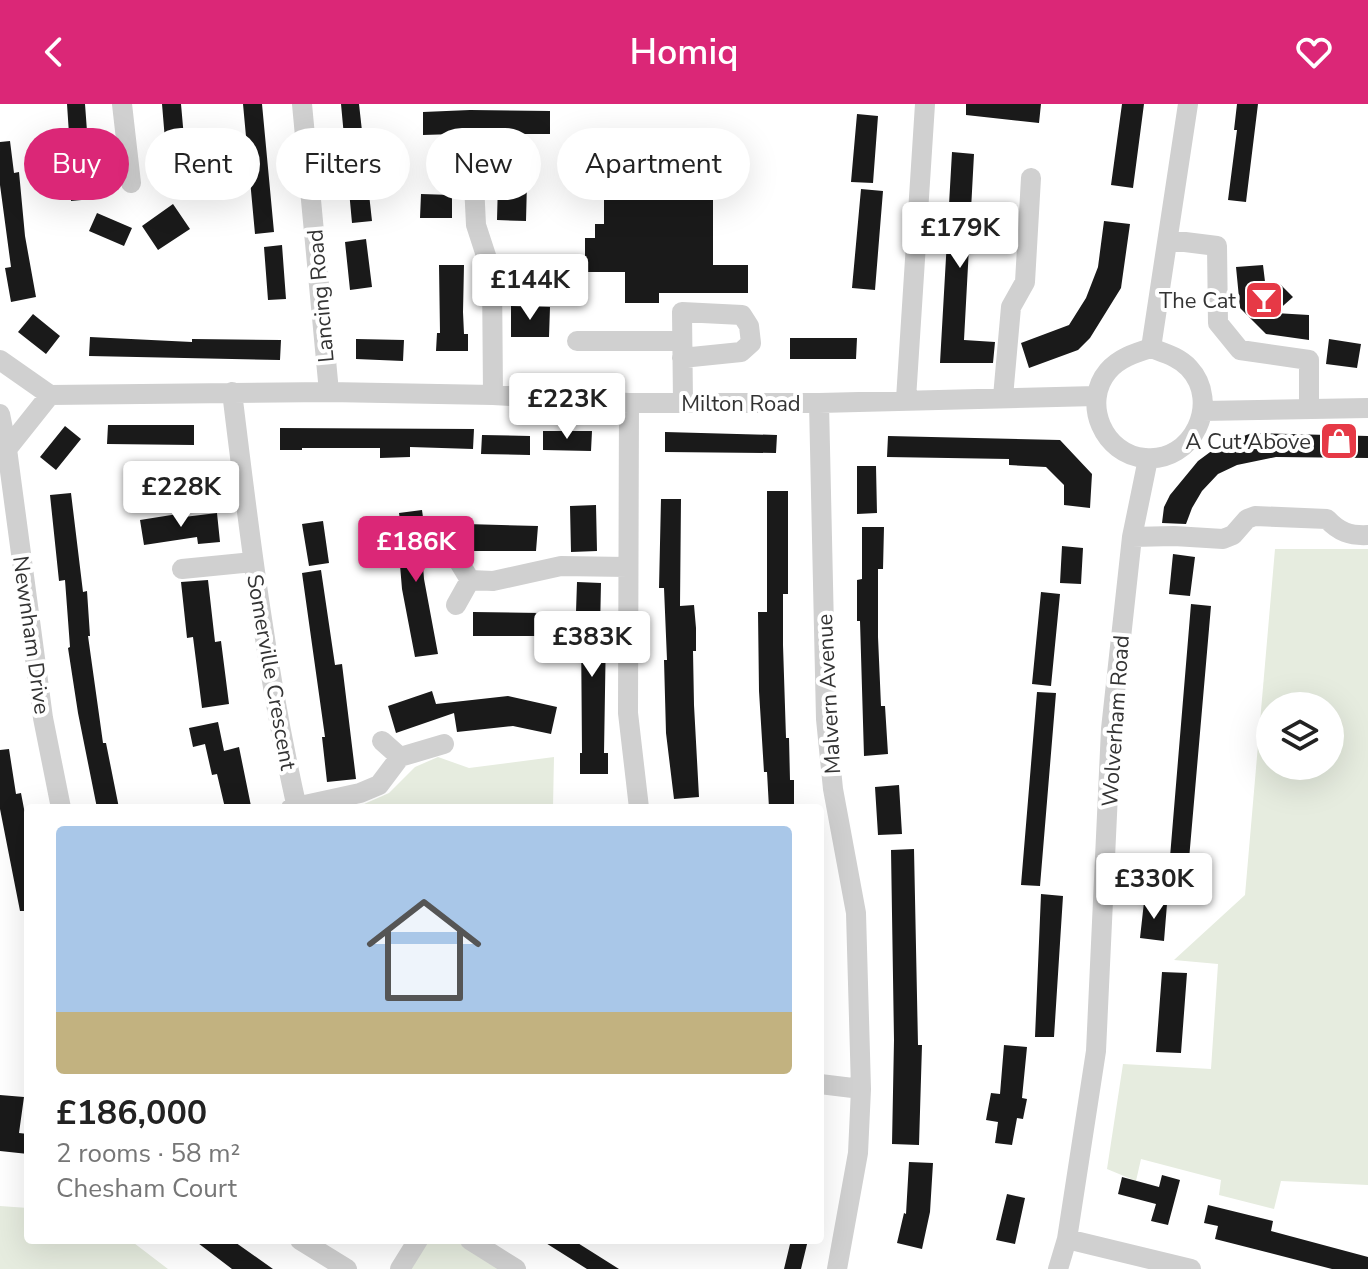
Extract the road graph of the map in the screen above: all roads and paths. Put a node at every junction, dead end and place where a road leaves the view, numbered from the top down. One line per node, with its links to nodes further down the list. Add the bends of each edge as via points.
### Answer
1 (122, 104): 6 (street)
2 (302, 104): 13 (street, Lancing Road)
3 (925, 104): 18 (street)
4 (1188, 104): 8 (street)
5 (1031, 178): 17 (street, via 1025,282 1011,307)
6 (131, 183)
7 (475, 200): 15 (street, via 476,225 492,274)
8 (1169, 240): 10 (street); 23 (street, via 1217,246 1218,323 1240,350 1309,360)
9 (577, 341): 20 (street, via 682,350)
10 (1151, 348): 16 (street, via 1120,360 1106,373); 24 (street, via 1189,368 1199,383)
11 (0, 360): 14 (street)
12 (232, 392): 13 (street, Milton Road); 14 (street, Milton Road); 31 (street, Somerville Crescent)
13 (329, 392): 15 (street, Milton Road)
14 (50, 395): 26 (street)
15 (493, 395): 19 (street, Milton Road)
16 (1096, 396): 17 (street, Milton Road); 27 (street, via 1098,422 1107,438 1129,455)
17 (1003, 397): 18 (street, Milton Road)
18 (906, 399): 21 (street, Milton Road)
19 (629, 403): 20 (street, Milton Road); 32 (street)
20 (683, 403): 21 (street, Milton Road)
21 (819, 403): 44 (street, Malvern Avenue, via 826,719 856,913)
22 (1368, 408): 23 (street)
23 (1309, 409): 24 (street)
24 (1203, 411): 27 (street, via 1188,442 1173,453)
25 (0, 414): 26 (street, Newnham Drive)
26 (7, 449): 39 (street, Newnham Drive, via 43,718)
27 (1148, 459): 29 (street, Wolverham Road)
28 (1368, 535): 29 (street, via 1338,531 1327,519 1255,516 1223,539)
29 (1132, 537): 45 (street, Wolverham Road, via 1111,729 1096,1051)
30 (456, 557): 34 (street)
31 (253, 562): 33 (street); 40 (street, Somerville Crescent)
32 (627, 567): 34 (street, via 561,566 493,581); 42 (street, via 628,713)
33 (182, 569)
34 (470, 580): 35 (street)
35 (456, 605)
36 (382, 741): 38 (street)
37 (444, 744): 38 (street)
38 (400, 757): 41 (street, via 379,785)
39 (60, 804)
40 (294, 804)
41 (309, 804)
42 (639, 804)
43 (824, 1084): 44 (street)
44 (861, 1089): 52 (street, Malvern Avenue, via 858,1153)
45 (1067, 1239): 53 (street, Wolverham Road); 54 (street)
46 (306, 1244): 49 (street)
47 (416, 1244): 50 (street)
48 (476, 1244): 51 (street)
49 (347, 1269)
50 (400, 1269)
51 (516, 1269)
52 (837, 1269)
53 (1058, 1269)
54 (1191, 1269)

